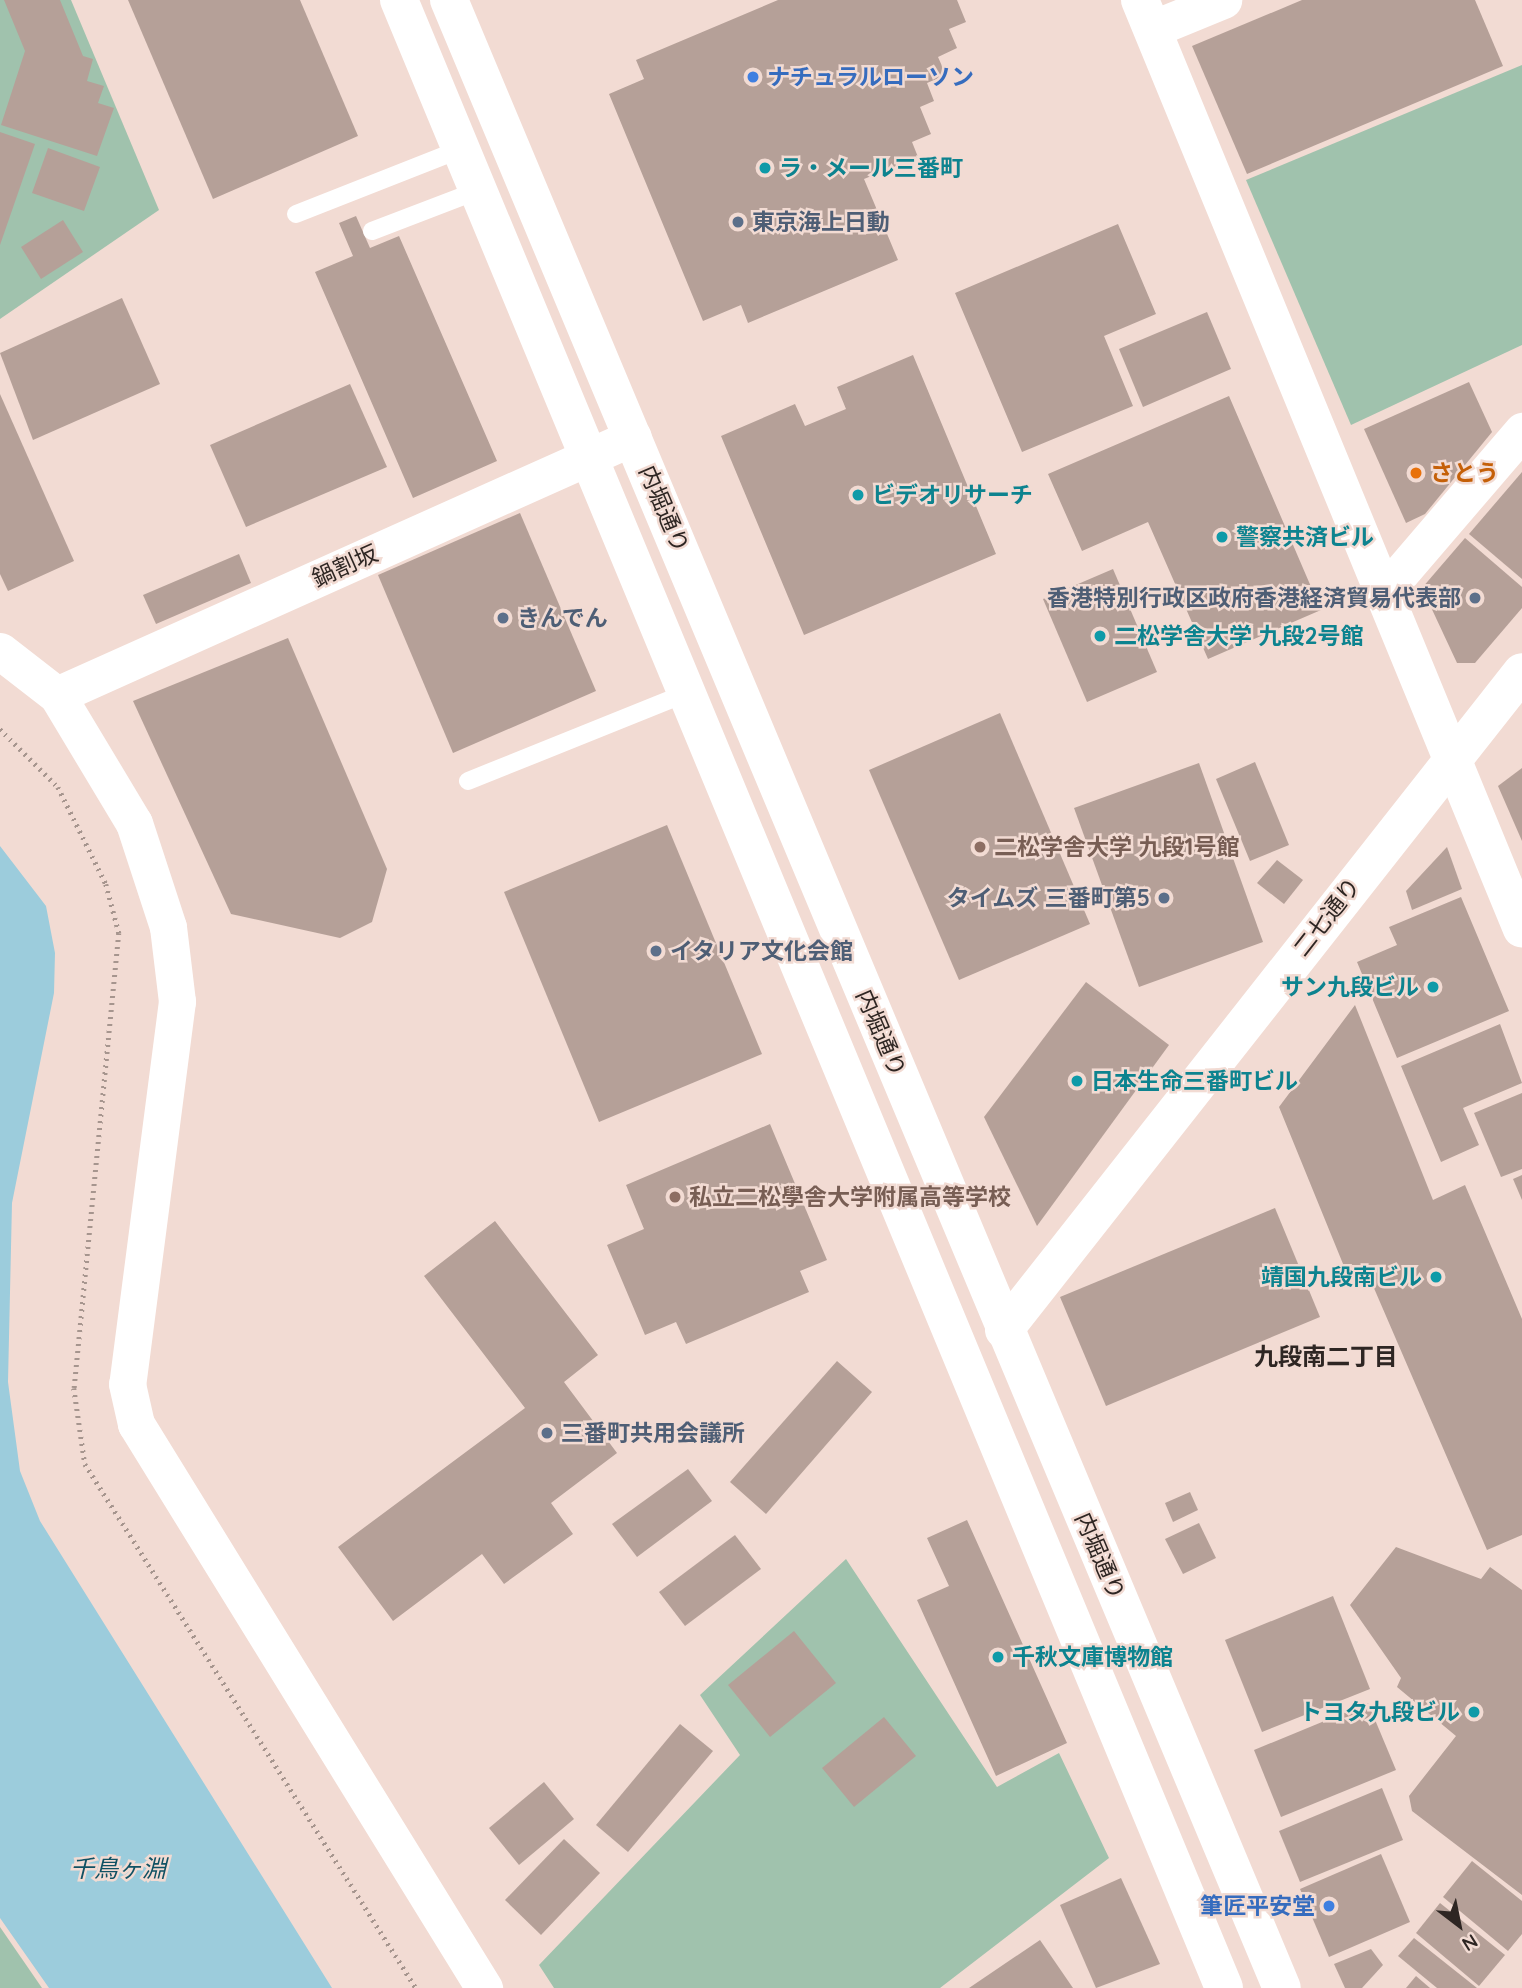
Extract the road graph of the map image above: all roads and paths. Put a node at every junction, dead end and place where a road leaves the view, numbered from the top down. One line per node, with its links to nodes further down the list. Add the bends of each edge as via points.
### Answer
1 (399, 0): 5 (main road)
2 (449, 0): 10 (main road, 内堀通り)
3 (1223, 0): 4 (street)
4 (1146, 15): 12 (main road)
5 (461, 149): 6 (main road); 7 (lane)
6 (478, 190): 8 (lane); 11 (main road)
7 (296, 214)
8 (372, 231)
9 (1522, 431): 12 (street)
10 (634, 437): 11 (street, 鍋割坂); 20 (main road, 内堀通り)
11 (589, 456): 15 (main road); 16 (street, 鍋割坂)
12 (1385, 590): 17 (main road)
13 (0, 651): 16 (street)
14 (1522, 672): 17 (main road, 二七通り)
15 (687, 693): 18 (lane); 22 (main road)
16 (57, 695): 21 (street, via 134,822 168,927 177,1001 127,1384 136,1424)
17 (1453, 757): 19 (main road); 20 (main road, 二七通り)
18 (468, 781)
19 (1522, 929)
20 (1004, 1330): 23 (main road, 内堀通り)
21 (484, 1988)
22 (1224, 1988)
23 (1282, 1988)

